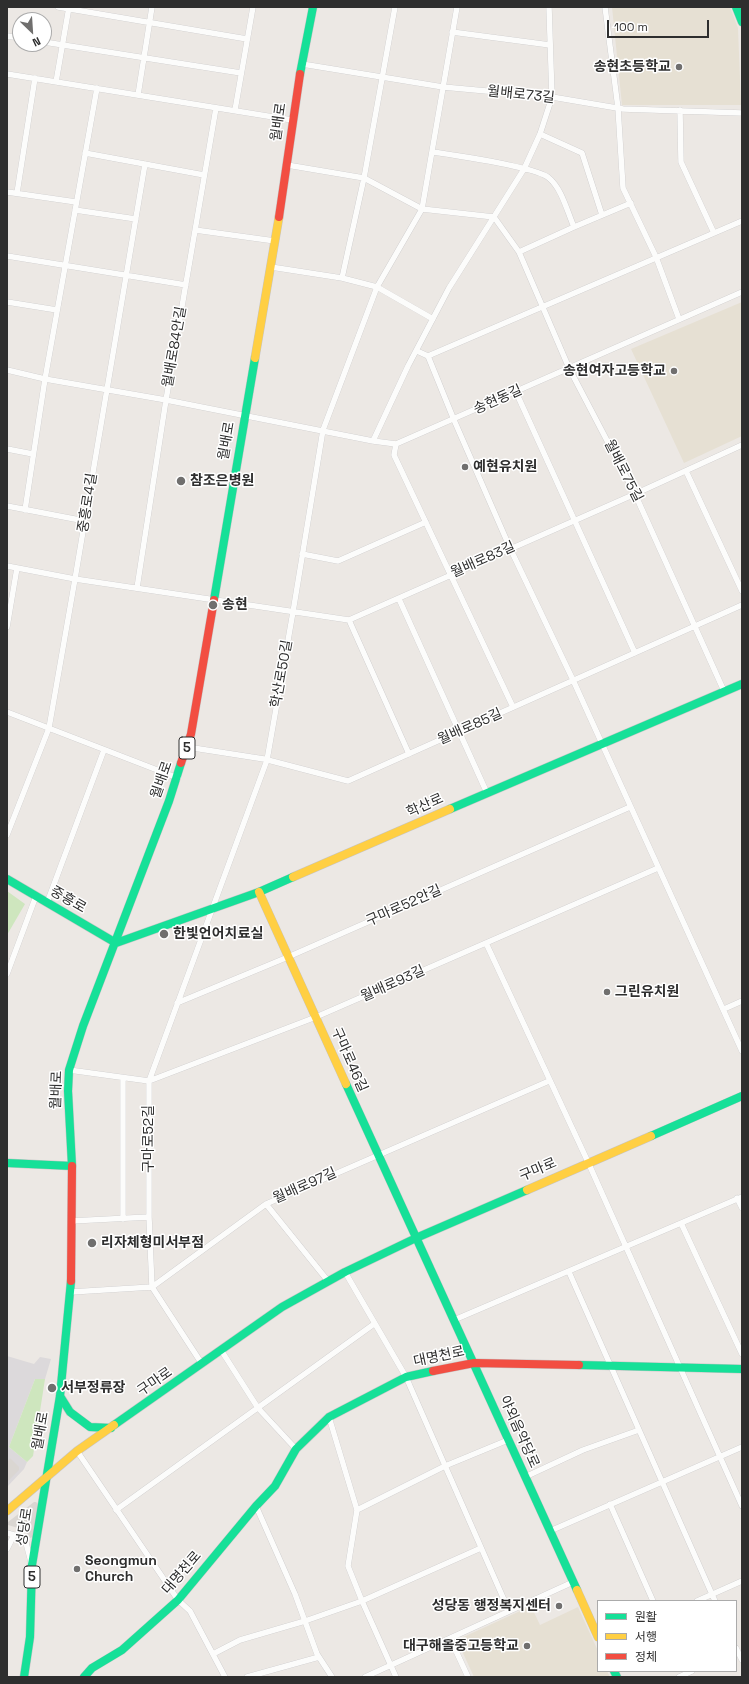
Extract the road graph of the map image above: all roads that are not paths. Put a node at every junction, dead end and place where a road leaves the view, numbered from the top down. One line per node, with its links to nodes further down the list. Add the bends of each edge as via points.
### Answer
1 (58, 7): 10 (street)
2 (152, 7): 11 (street)
3 (253, 7): 14 (street)
4 (313, 7): 19 (main road, 월배로 / 5)
5 (395, 7): 22 (street)
6 (457, 7): 13 (street, 학산로50길)
7 (549, 7): 17 (street)
8 (605, 7): 30 (street)
9 (736, 7): 12 (main road)
10 (69, 8): 11 (street); 16 (street)
11 (150, 22): 14 (street); 18 (street)
12 (742, 22)
13 (452, 32): 17 (street); 25 (street, 학산로50길)
14 (247, 39): 20 (street)
15 (52, 43): 16 (street)
16 (62, 45): 18 (street); 24 (street)
17 (550, 45): 28 (street)
18 (144, 58): 20 (street); 27 (street)
19 (302, 64): 22 (street, 월배로73길); 34 (main road, 월배로 / 5)
20 (241, 73): 31 (street)
21 (7, 74): 23 (street)
22 (382, 77): 25 (street, 월배로73길); 42 (street)
23 (35, 78): 24 (street); 44 (street)
24 (56, 82): 26 (street)
25 (443, 87): 28 (street, 월배로73길); 36 (street, 학산로50길)
26 (97, 88): 27 (street); 37 (street)
27 (138, 95): 29 (street)
28 (552, 97): 30 (street, 월배로73길); 35 (street)
29 (216, 108): 31 (street); 41 (street, 월배로84안길)
30 (618, 108): 32 (street, 월배로73길); 46 (street, via 623,188)
31 (235, 110): 34 (street)
32 (680, 110): 33 (street, 월배로73길); 55 (street, via 681,162)
33 (742, 113)
34 (292, 120): 39 (main road, 월배로 / 5)
35 (540, 134): 40 (street); 49 (street, via 582,153)
36 (433, 152): 40 (street); 47 (street, 학산로50길)
37 (85, 154): 38 (street); 45 (street)
38 (144, 164): 41 (street); 51 (street, 중흥로4길)
39 (286, 165): 42 (street); 56 (main road, 월배로 / 5)
40 (524, 169): 50 (street); 53 (street, via 548,177 559,191)
41 (204, 175): 54 (street, 월배로84안길)
42 (364, 178): 47 (street); 63 (street)
43 (7, 192): 44 (street)
44 (17, 193): 45 (street)
45 (76, 202): 48 (street)
46 (631, 203): 49 (street); 59 (street)
47 (422, 209): 50 (street); 65 (street, 학산로50길)
48 (75, 210): 51 (street); 60 (street)
49 (602, 215): 53 (street)
50 (494, 217): 57 (street, 월배로75길); 70 (street, via 449,288)
51 (136, 218): 62 (street, 중흥로4길)
52 (742, 221): 55 (street)
53 (574, 227): 57 (street)
54 (195, 230): 56 (street); 64 (street, 월배로84안길)
55 (714, 233): 59 (street)
56 (275, 241): 61 (main road, 월배로 / 5)
57 (519, 252): 68 (street, 월배로75길)
58 (7, 256): 60 (street)
59 (656, 257): 68 (street); 71 (street)
60 (65, 266): 62 (street); 69 (street)
61 (271, 267): 63 (street); 80 (main road, 월배로 / 5)
62 (126, 276): 64 (street); 77 (street, 중흥로4길)
63 (342, 278): 65 (street)
64 (186, 285): 79 (street, 월배로84안길)
65 (377, 287): 70 (street); 82 (street, 학산로50길)
66 (742, 292): 71 (street, 송현동길)
67 (7, 302): 69 (street)
68 (542, 308): 73 (street); 74 (street, 월배로75길)
69 (57, 310): 76 (street)
70 (433, 319): 72 (street)
71 (679, 319): 74 (street, 송현동길)
72 (417, 351): 73 (street); 83 (street)
73 (428, 356): 81 (street)
74 (569, 368): 78 (street, 송현동길); 89 (street, 월배로75길)
75 (7, 370): 76 (street, 송현동길)
76 (45, 379): 77 (street, 송현동길); 87 (street)
77 (106, 390): 79 (street, 송현동길); 92 (street, 중흥로4길)
78 (516, 392): 81 (street, 송현동길); 93 (street)
79 (166, 400): 80 (street, 송현동길); 101 (street, 월배로84안길)
80 (244, 416): 82 (street, 송현동길); 103 (main road, 월배로 / 5)
81 (454, 420): 84 (street, 송현동길); 95 (street)
82 (323, 430): 83 (street, 송현동길); 96 (street, 학산로50길)
83 (373, 441): 84 (street, 송현동길)
84 (396, 444): 94 (street, via 394,455)
85 (741, 448): 88 (street, 월배로83길)
86 (7, 449): 87 (street)
87 (33, 454): 91 (street)
88 (686, 471): 89 (street, 월배로83길); 102 (street)
89 (635, 494): 93 (street, 월배로83길); 108 (street, 월배로75길)
90 (7, 506): 91 (street)
91 (25, 510): 92 (street)
92 (85, 520): 100 (street, 중흥로4길)
93 (574, 521): 95 (street, 월배로83길); 110 (street)
94 (426, 522): 96 (street, via 338,561); 99 (street)
95 (510, 548): 99 (street, 월배로83길); 111 (street)
96 (302, 554): 106 (street, 학산로50길)
97 (7, 566): 98 (street)
98 (17, 568): 100 (street); 109 (street)
99 (451, 574): 104 (street, 월배로83길); 114 (street)
100 (76, 579): 101 (street); 116 (street, 중흥로4길)
101 (137, 588): 103 (street)
102 (742, 591)
103 (213, 599): 106 (street); 119 (main road, 월배로 / 5, via 194,720)
104 (399, 599): 107 (street, 월배로83길); 117 (street)
105 (742, 605): 108 (street, 월배로85길)
106 (293, 612): 107 (street); 122 (street, 학산로50길)
107 (349, 620): 121 (street)
108 (694, 626): 110 (street, 월배로85길); 113 (street, 월배로75길)
109 (7, 627)
110 (635, 653): 111 (street, 월배로85길)
111 (573, 680): 114 (street, 월배로85길); 118 (street)
112 (742, 684): 113 (main road, 학산로)
113 (724, 691): 118 (main road, 학산로)
114 (513, 707): 117 (street, 월배로85길)
115 (7, 712): 116 (street)
116 (49, 728): 120 (street); 126 (street, 중흥로4길)
117 (458, 732): 121 (street, 월배로85길); 124 (street)
118 (601, 743): 124 (main road, 학산로); 125 (street)
119 (187, 747): 122 (street, 월배로85길); 123 (main road, 월배로 / 5)
120 (104, 750): 123 (street); 131 (street)
121 (409, 754): 122 (street, 월배로85길, via 348,781)
122 (267, 760): 132 (street, 학산로50길)
123 (178, 778): 133 (main road, 월배로 / 5)
124 (487, 793): 129 (main road, 학산로)
125 (630, 807): 127 (street); 135 (street, 구마로52안길)
126 (7, 835)
127 (658, 868): 134 (street, 월배로93길); 139 (street)
128 (7, 879): 130 (main road, 중흥로)
129 (259, 892): 132 (main road, 학산로); 135 (main road, 구마로46길)
130 (36, 896): 131 (main road, 중흥로); 136 (street)
131 (47, 904): 133 (main road, 중흥로)
132 (212, 909): 133 (main road, 학산로); 138 (street, 구마로52길)
133 (116, 943): 142 (main road, 월배로 / 5, via 83,1026)
134 (486, 943): 140 (street, 월배로93길); 145 (street)
135 (288, 957): 138 (street, 구마로52안길); 140 (main road, 구마로46길)
136 (7, 974)
137 (742, 1001): 139 (street)
138 (178, 1003): 144 (street, 구마로52길)
139 (724, 1009): 141 (street)
140 (316, 1017): 144 (street, 월배로93길); 147 (main road, 구마로46길)
141 (742, 1051)
142 (69, 1070): 143 (street, 월배로93길); 150 (main road, 월배로 / 5)
143 (122, 1078): 144 (street, 월배로93길); 155 (street)
144 (149, 1080): 154 (street, 구마로52길)
145 (549, 1081): 147 (street, 월배로97길); 148 (street)
146 (742, 1096): 148 (main road, 구마로)
147 (378, 1154): 152 (street, 월배로97길); 158 (main road, 구마로46길)
148 (588, 1162): 158 (main road, 구마로); 159 (street)
149 (7, 1163): 150 (main road)
150 (72, 1166): 156 (main road, 월배로 / 5)
151 (740, 1198): 153 (street); 157 (street)
152 (266, 1204): 162 (street); 163 (street, 월배로97길)
153 (742, 1208)
154 (149, 1217): 155 (street); 163 (street, 구마로52길)
155 (123, 1219): 156 (street)
156 (71, 1221): 164 (main road, 월배로 / 5)
157 (681, 1223): 159 (street); 168 (street)
158 (416, 1238): 160 (main road, 구마로); 165 (main road, 야외음악당로)
159 (625, 1247): 161 (street); 172 (street)
160 (345, 1272): 162 (main road, 구마로); 166 (street)
161 (569, 1272): 165 (street); 171 (street)
162 (328, 1281): 167 (main road, 구마로, via 282,1306)
163 (152, 1287): 164 (street); 170 (street)
164 (71, 1292): 175 (main road, 월배로 / 5)
165 (454, 1320): 169 (main road, 야외음악당로)
166 (374, 1324): 174 (street); 176 (street)
167 (221, 1350): 170 (main road, 구마로); 176 (street)
168 (742, 1354)
169 (474, 1363): 171 (main road, 대명천로); 174 (main road, 대명천로); 180 (main road, 야외음악당로)
170 (202, 1364): 178 (main road, 구마로)
171 (610, 1366): 172 (main road, 대명천로); 179 (street)
172 (679, 1368): 173 (main road, 대명천로); 184 (street)
173 (742, 1369)
174 (406, 1377): 177 (main road, 대명천로); 185 (street)
175 (60, 1396): 178 (main road, via 70,1412 90,1427); 186 (main road, 월배로 / 5)
176 (258, 1408): 182 (street); 192 (street)
177 (329, 1417): 182 (main road, 대명천로); 193 (street)
178 (111, 1428): 183 (main road, 구마로)
179 (638, 1430): 187 (street, via 583,1450); 188 (street)
180 (508, 1440): 185 (street); 187 (main road, 야외음악당로)
181 (742, 1447): 184 (street)
182 (296, 1449): 190 (main road, 대명천로, via 275,1486)
183 (77, 1451): 186 (main road, 구마로); 192 (street)
184 (719, 1456): 188 (street); 191 (street)
185 (445, 1466): 193 (street); 198 (street)
186 (46, 1477): 194 (main road, 구마로); 200 (main road, 성당로 / 5)
187 (525, 1477): 195 (main road, 야외음악당로)
188 (662, 1482): 189 (street); 203 (street)
189 (610, 1504): 195 (street); 205 (street)
190 (256, 1506): 204 (main road, 대명천로); 210 (street)
191 (742, 1506)
192 (116, 1510): 204 (street)
193 (357, 1510): 208 (street, via 348,1566)
194 (7, 1511)
195 (550, 1531): 202 (main road, 야외음악당로)
196 (7, 1533): 197 (street)
197 (14, 1535): 199 (street); 200 (street, via 21,1535 25,1539)
198 (481, 1548): 208 (street); 209 (street)
199 (7, 1549)
200 (32, 1565): 219 (main road, 성당로 / 5, via 30,1637)
201 (742, 1581): 203 (street)
202 (573, 1582): 209 (street); 211 (main road, 야외음악당로)
203 (712, 1594): 206 (street); 207 (street)
204 (178, 1600): 214 (street, via 190,1611); 220 (main road, 대명천로, via 122,1650 92,1668)
205 (653, 1600)
206 (700, 1600)
207 (715, 1600)
208 (362, 1601): 210 (street); 217 (street)
209 (509, 1611): 212 (street)
210 (305, 1621): 214 (street, via 240,1640); 215 (street)
211 (597, 1635)
212 (450, 1638): 217 (street); 226 (street)
213 (738, 1649): 216 (street)
214 (213, 1654): 221 (street)
215 (319, 1657): 222 (street); 223 (street)
216 (742, 1660)
217 (391, 1665): 224 (street); 225 (street)
218 (689, 1674): 227 (street)
219 (24, 1677)
220 (84, 1677)
221 (225, 1677)
222 (247, 1677)
223 (332, 1677)
224 (365, 1677)
225 (396, 1677)
226 (468, 1677)
227 (679, 1677)

